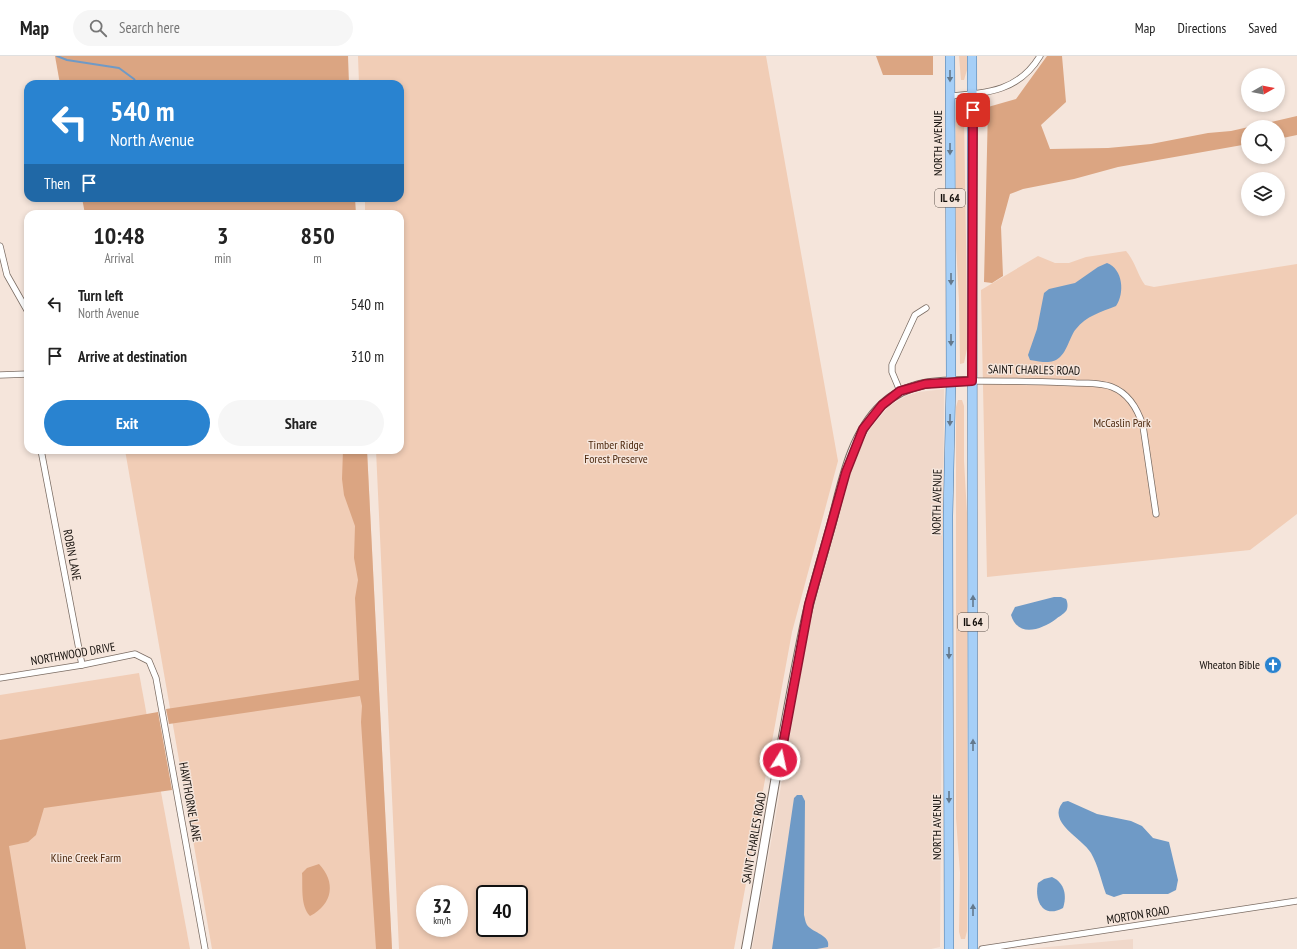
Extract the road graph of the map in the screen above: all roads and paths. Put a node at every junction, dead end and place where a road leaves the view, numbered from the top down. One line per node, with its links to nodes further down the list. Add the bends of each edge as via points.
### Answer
1 (950, 56): 5 (main road, NORTH AVENUE / IL 64, one-way to 5)
2 (972, 56): 4 (main road, IL 64)
3 (1040, 56): 4 (street, via 1026,75 1017,82)
4 (973, 94): 5 (street); 12 (main road, IL 64)
5 (950, 96): 11 (main road, NORTH AVENUE / IL 64, one-way to 11)
6 (0, 246): 7 (street, via 7,275)
7 (24, 305)
8 (926, 308): 13 (street, via 915,315 892,365 892,372)
9 (24, 374): 10 (street)
10 (0, 375)
11 (951, 381): 12 (street, SAINT CHARLES ROAD); 13 (street, SAINT CHARLES ROAD, via 925,384); 22 (main road, NORTH AVENUE / IL 64, one-way to 22, via 948,516)
12 (972, 381): 15 (street, SAINT CHARLES ROAD, via 1090,384 1112,387 1129,398 1139,412 1143,426); 23 (main road, IL 64, one-way to 12)
13 (900, 391): 21 (street, SAINT CHARLES ROAD, via 876,411 858,440 821,560 793,682)
14 (42, 454): 17 (street, ROBIN LANE)
15 (1156, 514)
16 (149, 661): 17 (street, NORTHWOOD DRIVE, via 135,654); 20 (street, HAWTHORNE LANE, via 156,678)
17 (82, 664): 18 (street, NORTHWOOD DRIVE)
18 (0, 678)
19 (1297, 901): 24 (street, MORTON ROAD)
20 (205, 949)
21 (746, 949)
22 (949, 949)
23 (972, 949)
24 (982, 949)

